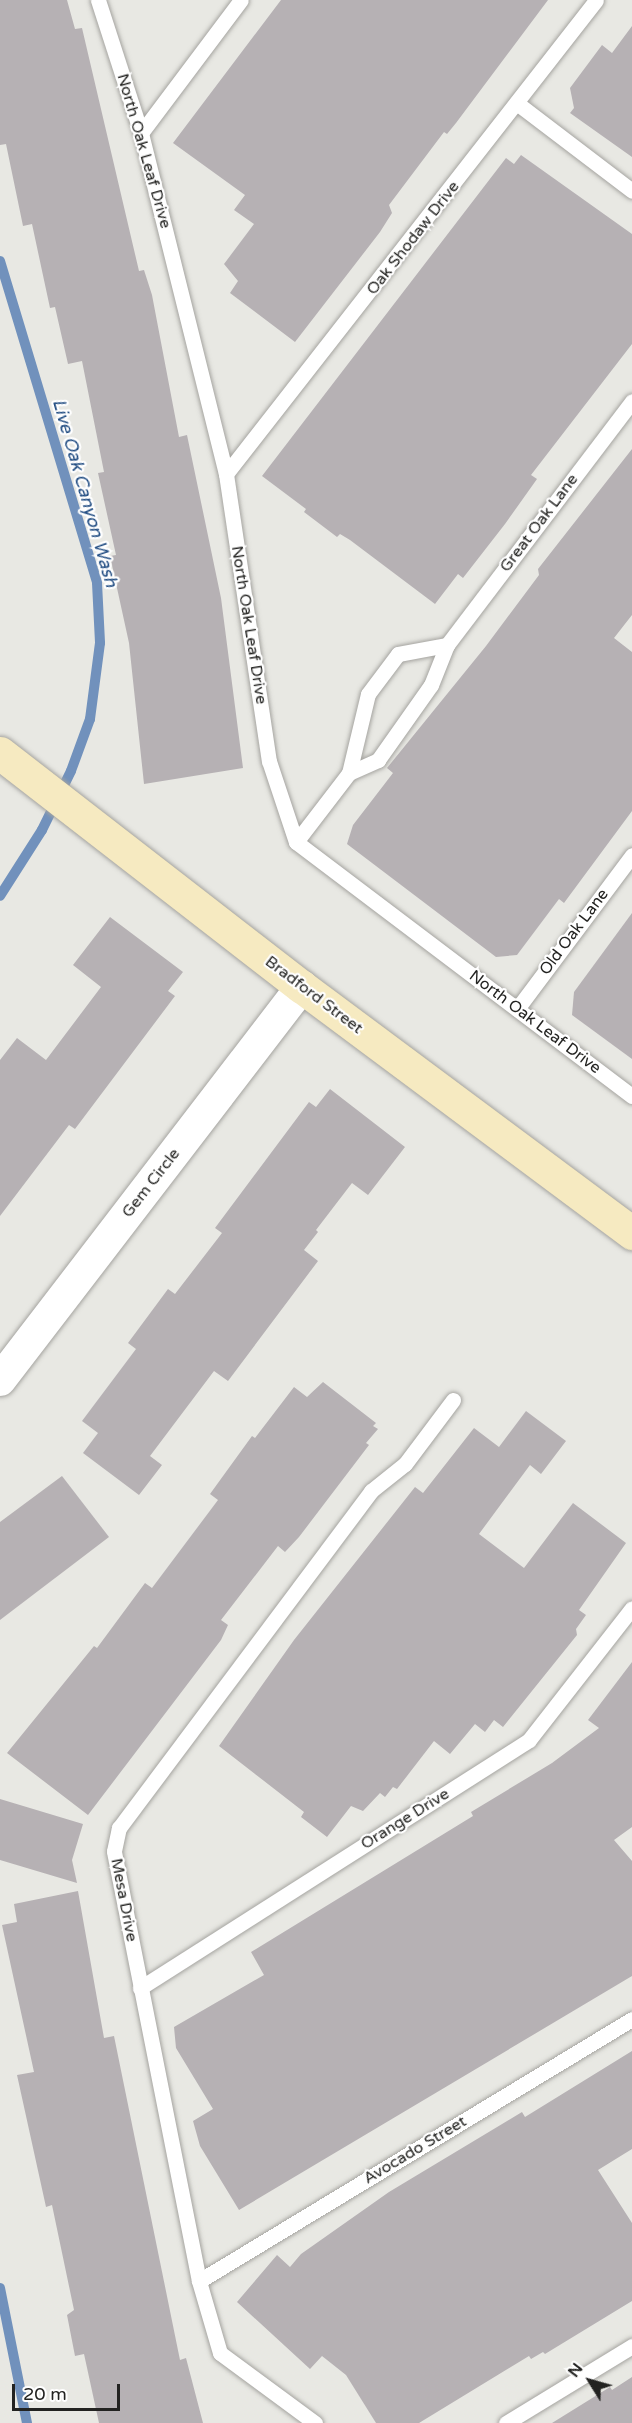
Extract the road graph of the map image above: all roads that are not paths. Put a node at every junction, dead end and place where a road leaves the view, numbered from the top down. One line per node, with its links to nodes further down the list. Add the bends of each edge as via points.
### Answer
1 (99, 0): 5 (lane, North Oak Leaf Drive)
2 (241, 0): 5 (lane)
3 (596, 0): 4 (lane, Oak Shodaw Drive)
4 (518, 104): 6 (lane); 8 (lane, Oak Shodaw Drive)
5 (141, 133): 8 (lane, North Oak Leaf Drive)
6 (632, 191)
7 (632, 401): 9 (lane, Great Oak Lane)
8 (226, 474): 12 (lane, North Oak Leaf Drive, via 269,761)
9 (447, 645): 11 (lane, Great Oak Lane, via 431,685 378,760); 11 (lane, Great Oak Lane, via 398,654 368,694)
10 (0, 753): 14 (street, Bradford Street)
11 (349, 773): 12 (lane, Great Oak Lane)
12 (296, 842): 15 (lane, North Oak Leaf Drive)
13 (632, 855): 15 (lane, Old Oak Lane)
14 (302, 987): 17 (street, Bradford Street); 18 (street, Gem Circle)
15 (517, 1009): 16 (lane, North Oak Leaf Drive)
16 (632, 1096)
17 (632, 1233)
18 (0, 1380)
19 (453, 1400): 21 (lane, Mesa Drive, via 405,1464 371,1491 119,1828 114,1851)
20 (632, 1608): 21 (lane, Orange Drive, via 529,1740)
21 (140, 1988): 23 (lane, Mesa Drive)
22 (632, 2019): 23 (lane, Avocado Street)
23 (199, 2281): 25 (lane, Mesa Drive, via 220,2353)
24 (632, 2346): 26 (lane)
25 (315, 2423)
26 (506, 2423)

